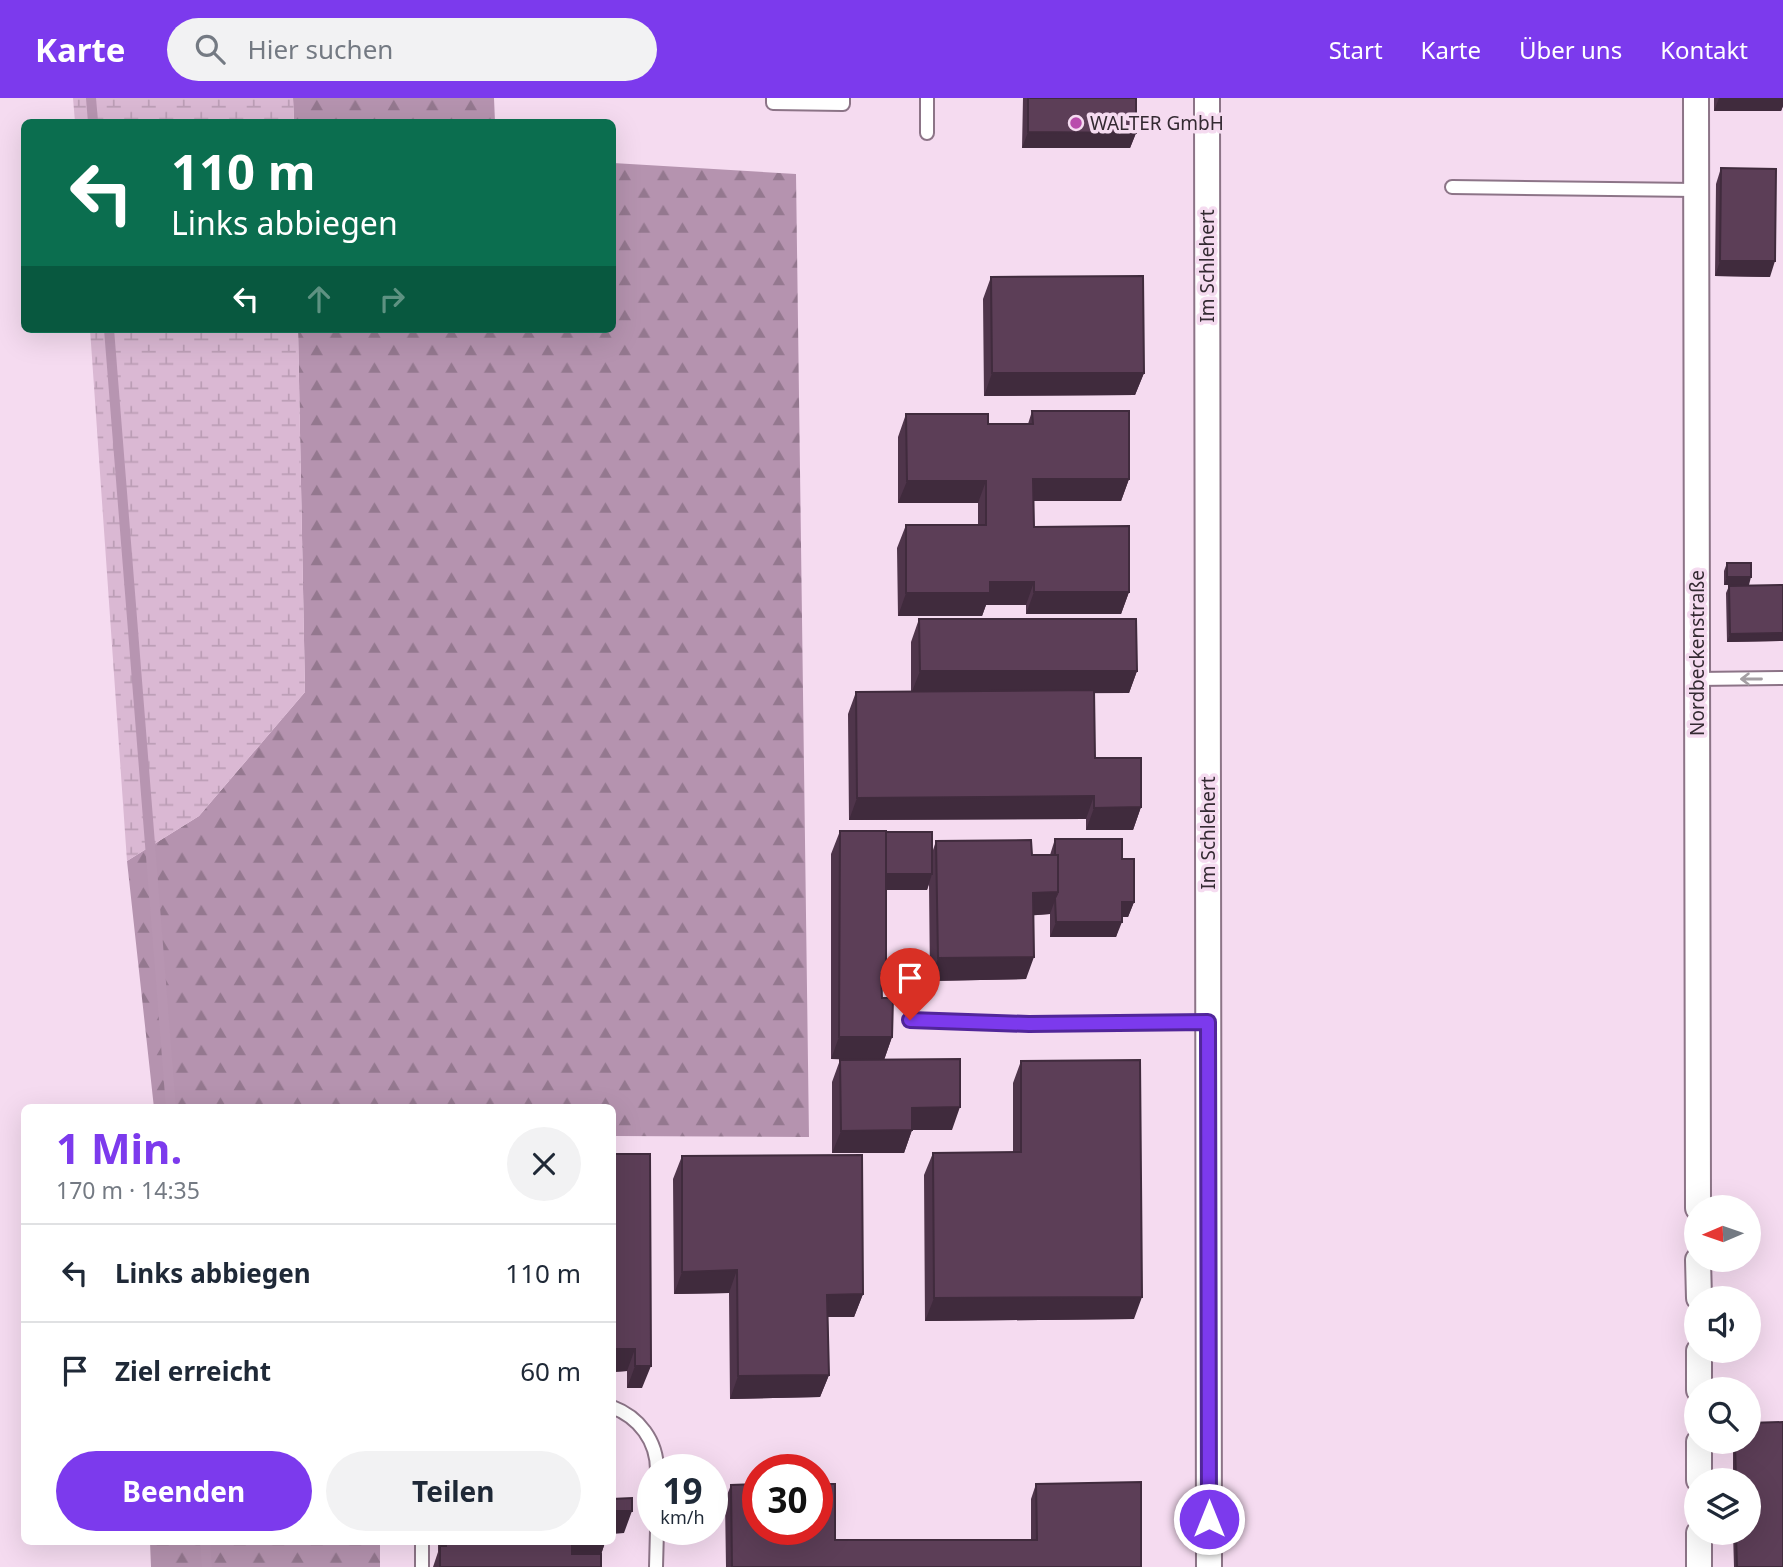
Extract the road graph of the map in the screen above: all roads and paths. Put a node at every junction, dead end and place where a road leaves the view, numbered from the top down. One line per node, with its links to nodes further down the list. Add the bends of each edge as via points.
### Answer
1 (773, 98): 2 (lane, via 773,103 843,104)
2 (843, 98)
3 (927, 98): 6 (lane)
4 (1207, 98): 12 (street, Im Schlehert)
5 (1696, 98): 8 (street, Nordbeckenstraße)
6 (927, 133)
7 (1452, 187): 8 (lane)
8 (1696, 190): 10 (street, Nordbeckenstraße)
9 (1783, 678): 10 (lane, one-way to 10)
10 (1708, 679): 13 (street, Nordbeckenstraße)
11 (910, 1020): 12 (lane)
12 (1208, 1022): 21 (street, Im Schlehert)
13 (1698, 1195)
14 (616, 1409): 15 (lane, via 640,1425)
15 (654, 1454)
16 (422, 1545): 19 (lane)
17 (657, 1545): 20 (lane)
18 (1699, 1545): 22 (street)
19 (422, 1567)
20 (656, 1567)
21 (1209, 1567)
22 (1699, 1567)

